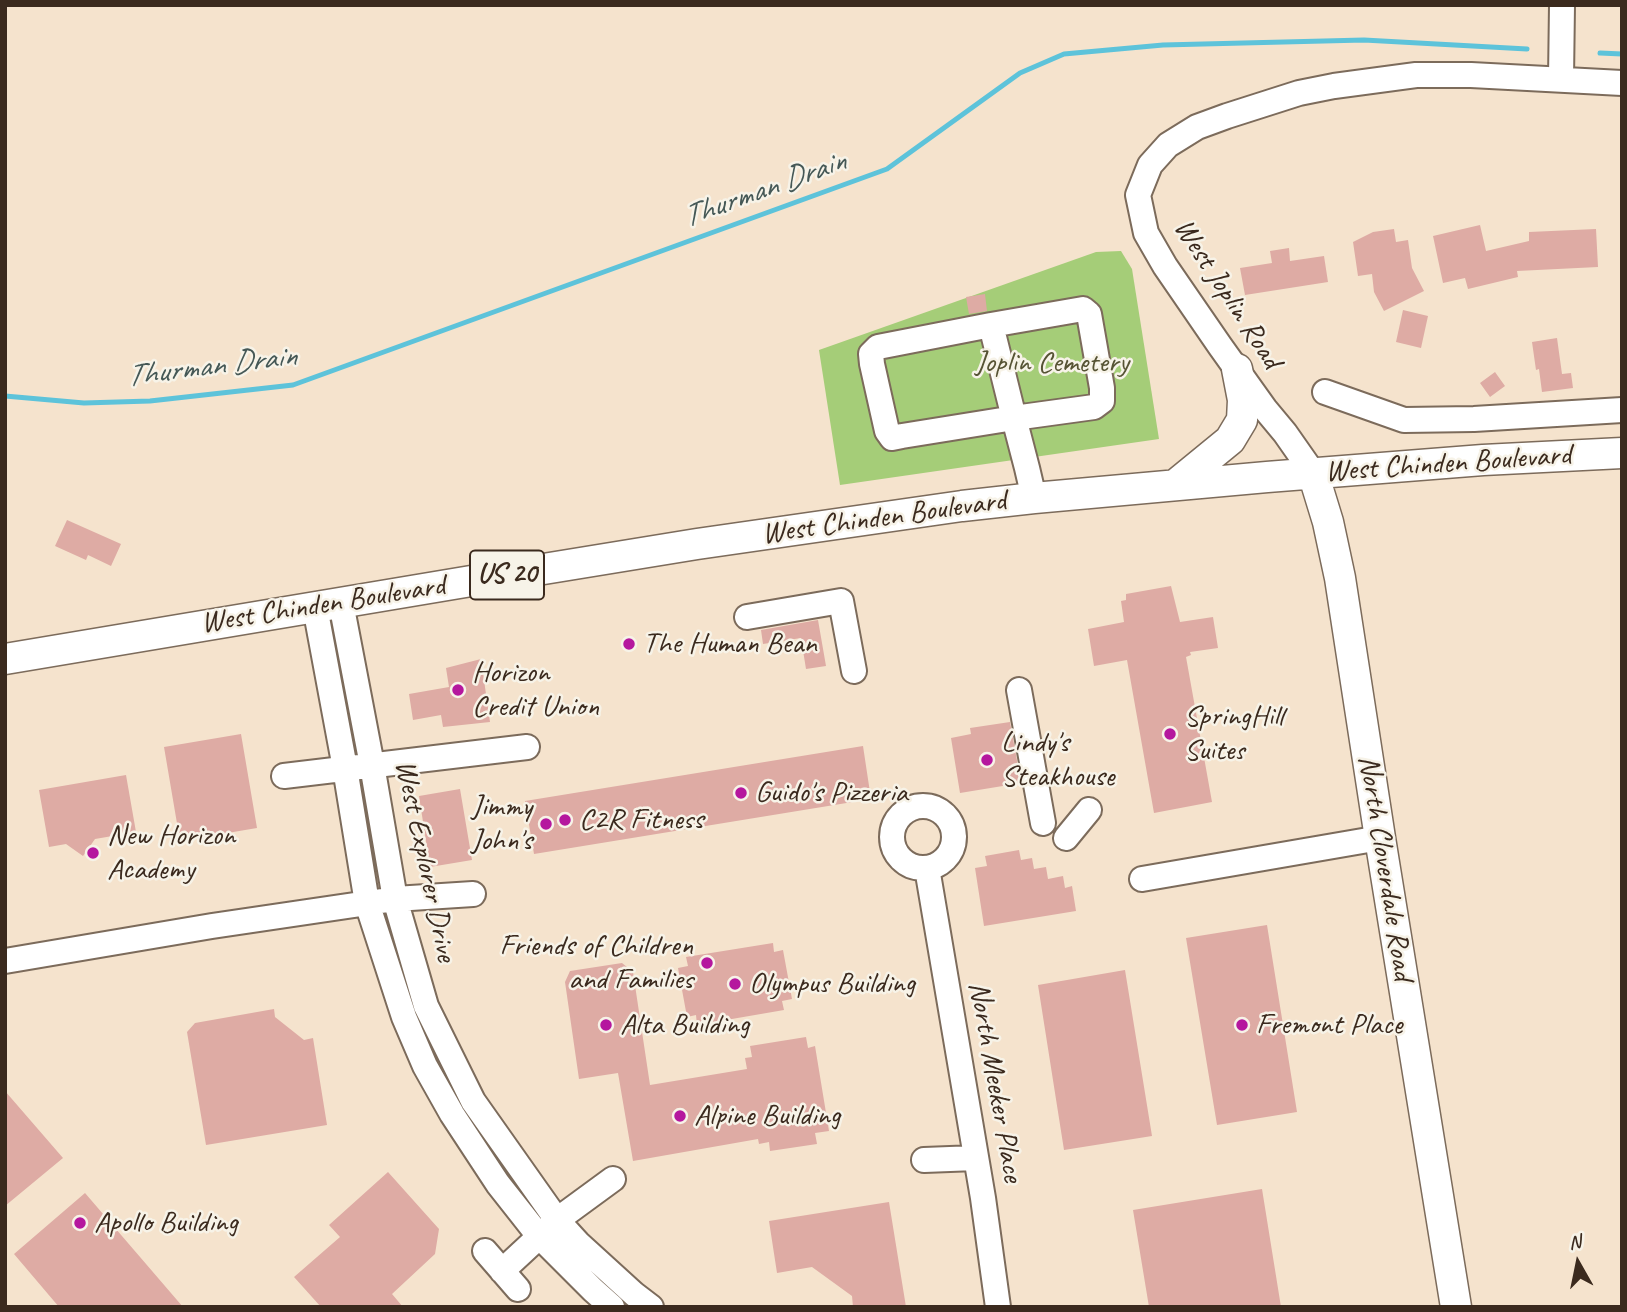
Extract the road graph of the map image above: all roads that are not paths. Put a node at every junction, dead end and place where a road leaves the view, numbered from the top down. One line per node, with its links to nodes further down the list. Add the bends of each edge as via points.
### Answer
1 (1562, 5): 2 (street)
2 (1561, 79): 3 (street, West Joplin Road); 5 (street, West Joplin Road, via 1416,75 1334,86 1227,116 1168,145 1150,165 1138,195 1146,233)
3 (1622, 83)
4 (991, 325): 8 (street); 8 (street, via 1083,309 1089,314 1102,401 1094,407); 8 (street, via 878,347 871,354 887,431 892,438)
5 (1221, 358): 10 (street, West Joplin Road, via 1286,433); 11 (main road, via 1243,400 1242,420 1230,440)
6 (1325, 392): 7 (street, via 1404,420)
7 (1622, 410)
8 (1014, 418): 12 (street)
9 (1622, 453): 10 (main road, West Chinden Boulevard)
10 (1313, 473): 11 (main road, West Chinden Boulevard); 25 (main road, North Cloverdale Road, via 1339,578)
11 (1175, 485): 12 (main road, West Chinden Boulevard / US 20)
12 (1034, 498): 13 (main road, West Chinden Boulevard / US 20, via 697,544)
13 (328, 605): 15 (main road, West Chinden Boulevard / US 20); 19 (street, West Explorer Drive); 20 (street, West Explorer Drive)
14 (747, 617): 16 (street, via 842,601)
15 (5, 659)
16 (853, 671)
17 (1019, 690): 23 (street)
18 (527, 747): 19 (street)
19 (372, 765): 20 (street); 29 (street, West Explorer Drive)
20 (345, 768): 21 (street); 30 (street, West Explorer Drive)
21 (284, 776)
22 (1088, 810): 24 (street)
23 (1043, 823)
24 (1066, 838)
25 (1380, 838): 27 (street); 41 (main road, North Cloverdale Road)
26 (927, 868): 32 (street, North Meeker Place)
27 (1142, 878)
28 (473, 894): 29 (street)
29 (395, 899): 30 (street); 35 (street, West Explorer Drive, via 426,1006 463,1084)
30 (368, 903): 31 (street); 36 (street, West Explorer Drive, via 404,1017 425,1066 498,1184)
31 (5, 961)
32 (976, 1158): 33 (street); 40 (street, North Meeker Place)
33 (924, 1160)
34 (612, 1179): 35 (street)
35 (558, 1220): 36 (street); 39 (street, West Explorer Drive)
36 (539, 1236): 37 (street, via 510,1280); 38 (street, West Explorer Drive)
37 (485, 1251)
38 (612, 1307)
39 (651, 1307)
40 (998, 1307)
41 (1456, 1307)

